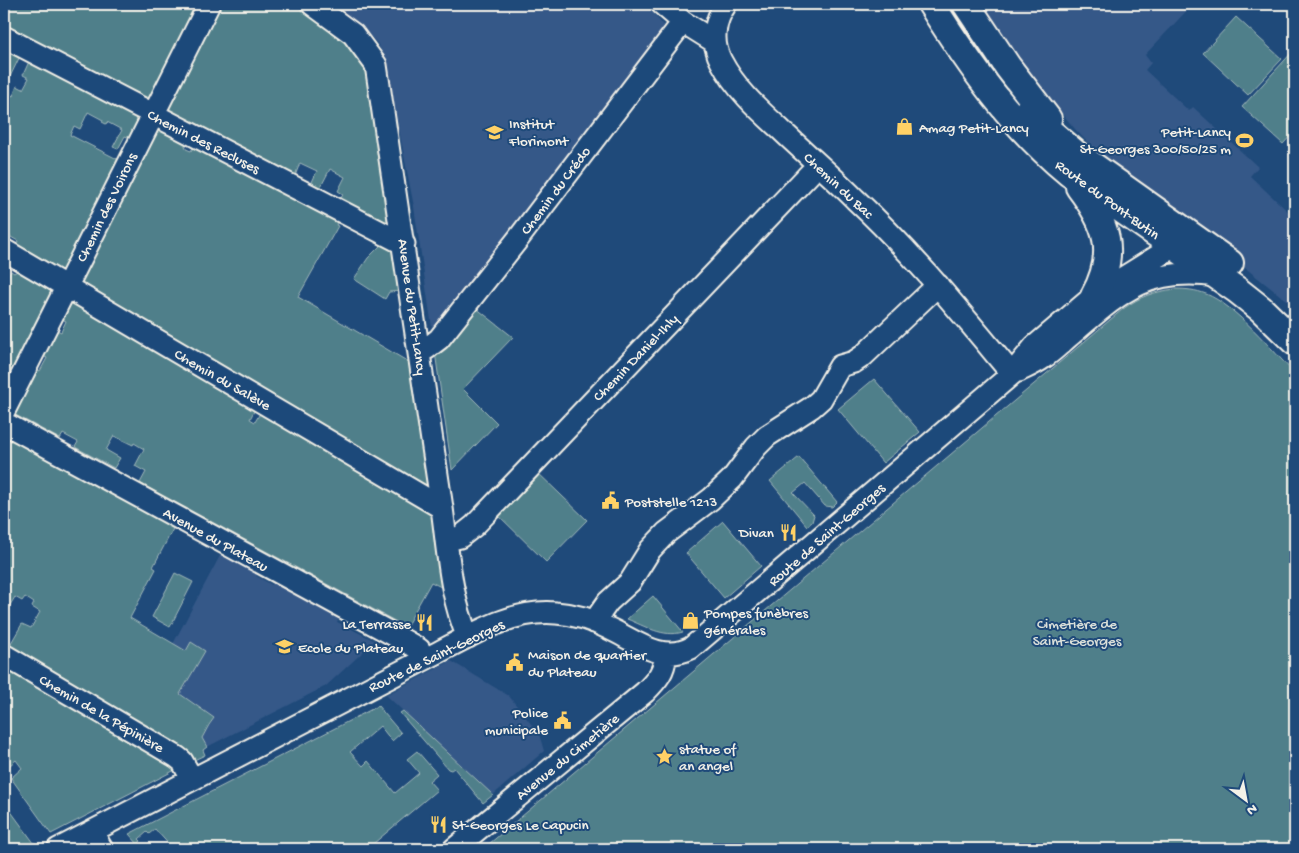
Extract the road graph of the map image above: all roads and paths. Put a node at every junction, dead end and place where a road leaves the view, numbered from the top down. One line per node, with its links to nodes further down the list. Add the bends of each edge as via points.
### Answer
1 (210, 4): 11 (street, Chemin des Voirons)
2 (312, 4): 15 (street, Avenue du Petit-Lancy, via 354,34 376,65)
3 (662, 4): 8 (street)
4 (726, 4): 10 (street, via 717,22)
5 (931, 4): 12 (main road, Route du Pont-Butin, via 1002,104 1038,144)
6 (952, 4): 12 (main road, Route du Pont-Butin, via 982,51)
7 (966, 4): 12 (main road)
8 (684, 22): 10 (street); 23 (street, Chemin du Crédo, via 439,339)
9 (4, 36): 11 (street, Chemin des Recluses)
10 (715, 42): 13 (street, Chemin du Bac, via 722,62 744,94)
11 (152, 114): 15 (street, Chemin des Recluses); 19 (street, Chemin des Voirons)
12 (1072, 163): 14 (main road, Route du Pont-Butin); 20 (main road, via 1107,239 1107,264)
13 (818, 165): 18 (street, Chemin du Bac, via 890,233); 28 (street, Chemin Daniel-Ihly, via 474,526 460,537)
14 (1186, 243): 17 (main road, Route du Pont-Butin); 20 (street, Route de Saint-Georges); 21 (main road, Route du Pont-Butin, via 1263,288)
15 (404, 244): 23 (street, Avenue du Petit-Lancy)
16 (4, 250): 19 (street, Chemin du Salève)
17 (1217, 276): 22 (main road, Route du Pont-Butin); 24 (street, Route de Saint-Georges, via 1173,274 1133,286 1044,358)
18 (938, 285): 24 (street, Chemin du Bac); 29 (street, via 863,356 840,366 812,407 767,436 712,499 666,533 650,550 630,582 608,602)
19 (67, 288): 25 (street, Chemin des Voirons); 27 (street, Chemin du Salève)
20 (1094, 296): 24 (street, Route de Saint-Georges, via 1035,346)
21 (1295, 318)
22 (1295, 342)
23 (419, 350): 27 (street, Avenue du Petit-Lancy)
24 (1012, 374): 31 (street, Route de Saint-Georges, via 698,643 682,652)
25 (4, 411)
26 (4, 423): 33 (street, Avenue du Plateau, via 405,641 419,649)
27 (442, 508): 28 (street, Avenue du Petit-Lancy)
28 (447, 540): 30 (street, Avenue du Petit-Lancy, via 450,574)
29 (594, 622): 30 (street, Route de Saint-Georges, via 555,613 528,614 499,622); 31 (street, Route de Saint-Georges)
30 (468, 637): 33 (street, Route de Saint-Georges)
31 (666, 654): 37 (street, Avenue du Cimetière, via 665,666 645,692)
32 (4, 655): 34 (street, Chemin de la Pépinière, via 177,757)
33 (424, 659): 34 (street, Route de Saint-Georges)
34 (192, 779): 35 (street, Route de Saint-Georges)
35 (97, 840): 36 (street, Route de Saint-Georges)
36 (58, 849)
37 (454, 849)

